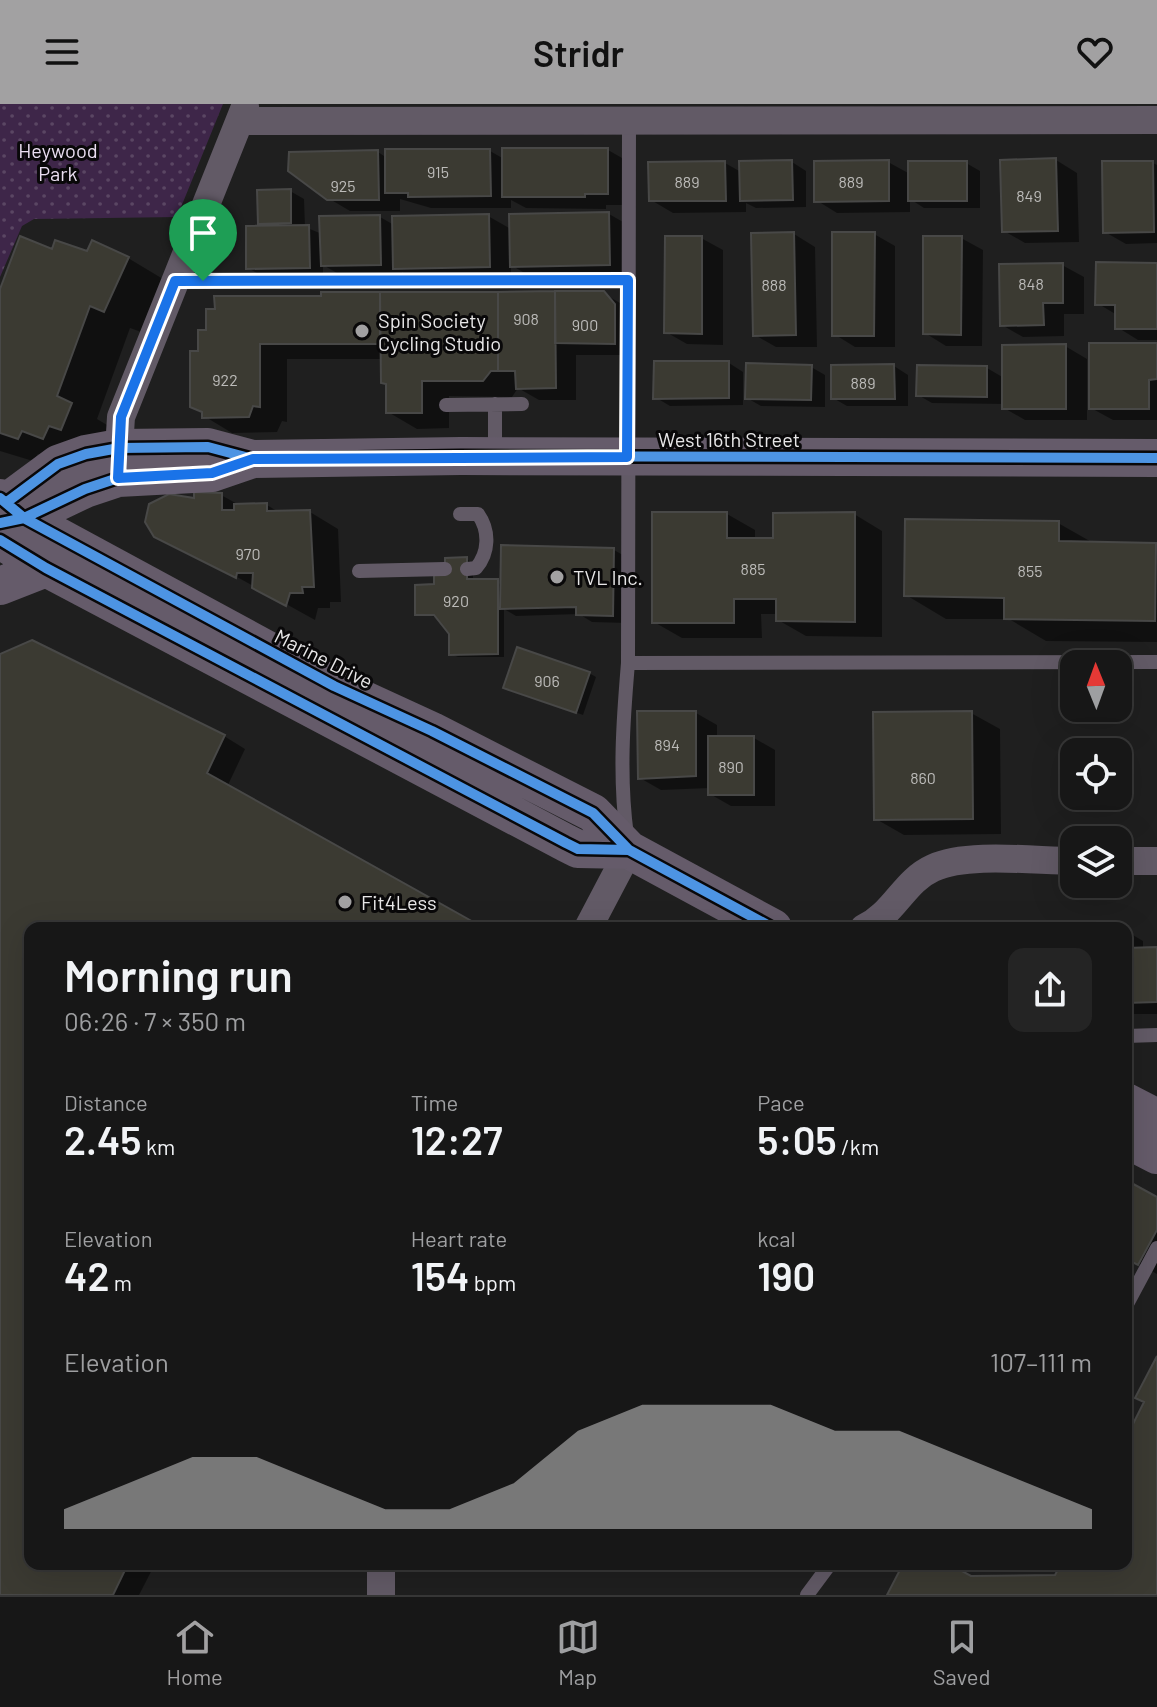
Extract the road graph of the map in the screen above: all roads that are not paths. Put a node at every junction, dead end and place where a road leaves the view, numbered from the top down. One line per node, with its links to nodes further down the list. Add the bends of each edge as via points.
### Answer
1 (243, 113): 3 (street); 5 (street)
2 (1157, 120): 3 (street)
3 (629, 122): 4 (lane)
4 (628, 280): 5 (lane); 10 (lane)
5 (175, 281): 12 (street, via 121,417)
6 (495, 404): 7 (lane); 8 (lane); 9 (lane)
7 (522, 404)
8 (446, 405)
9 (495, 456): 10 (main road, West 16th Street); 12 (main road, West 16th Street, via 253,459 208,447)
10 (627, 457): 11 (main road, West 16th Street); 21 (lane)
11 (1157, 458)
12 (118, 463): 14 (main road, West 16th Street, via 85,489)
13 (460, 514): 17 (lane, via 478,514 486,533 485,558)
14 (5, 515): 15 (main road, Marine Drive); 22 (main road, Marine Drive, via 593,813)
15 (46, 568): 19 (main road); 22 (main road, Marine Drive, via 578,849)
16 (445, 569): 18 (lane)
17 (467, 569)
18 (359, 571)
19 (0, 586)
20 (1157, 662): 21 (lane)
21 (628, 663): 22 (lane, via 621,796)
22 (629, 850): 27 (street); 28 (main road, Marine Drive)
23 (1060, 861): 26 (street, via 961,861 933,868 911,884)
24 (1132, 861): 25 (street)
25 (1157, 861)
26 (895, 918)
27 (591, 922)
28 (762, 922)
29 (1157, 1035): 30 (lane)
30 (1132, 1036)
31 (1132, 1105): 32 (main road)
32 (1157, 1118)
33 (1132, 1142): 34 (main road)
34 (1157, 1155)
35 (1157, 1248): 36 (lane)
36 (1132, 1295)
37 (381, 1570): 39 (street)
38 (826, 1570): 40 (lane)
39 (381, 1595)
40 (807, 1595)

